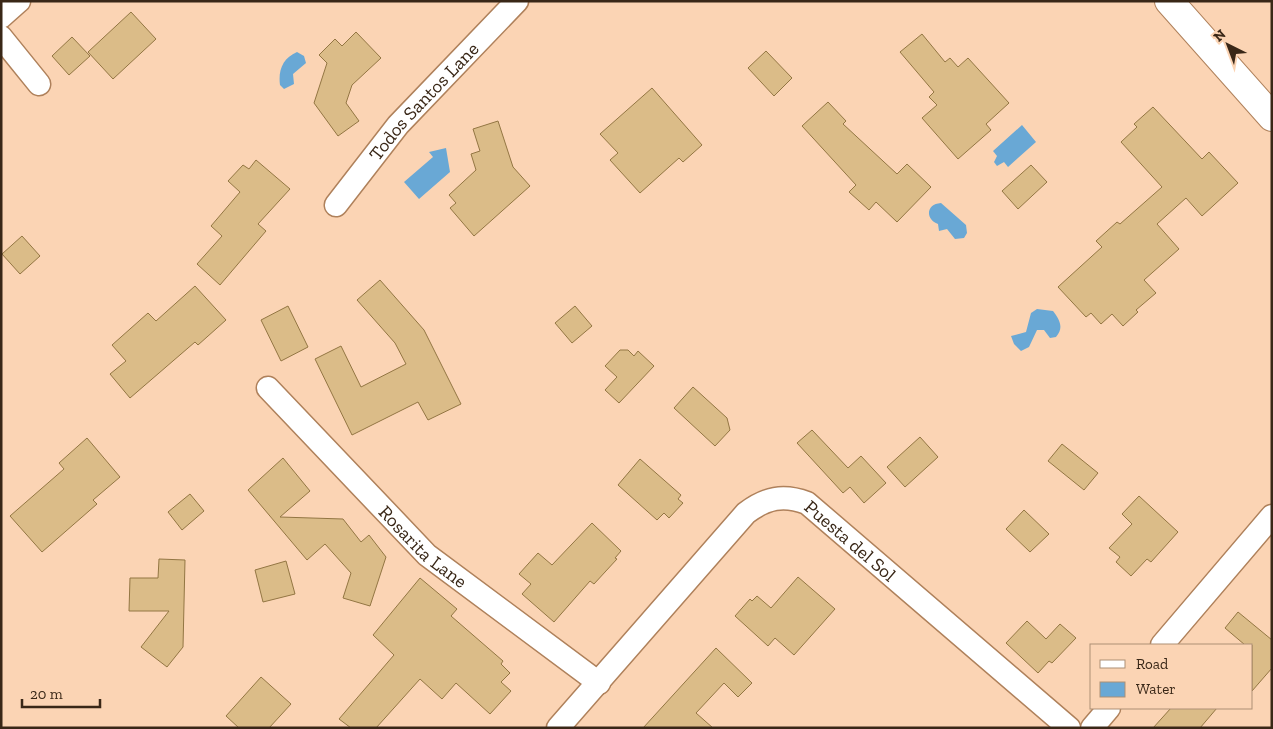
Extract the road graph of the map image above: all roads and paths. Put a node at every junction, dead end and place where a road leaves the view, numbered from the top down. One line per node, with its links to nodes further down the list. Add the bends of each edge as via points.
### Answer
1 (19, 1): 4 (street)
2 (517, 1): 8 (street, Todos Santos Lane, via 398,125)
3 (1169, 1): 7 (street)
4 (1, 18)
5 (1, 37): 6 (street)
6 (39, 84)
7 (1272, 117)
8 (336, 205)
9 (268, 388): 12 (street, Rosarita Lane, via 427,555)
10 (1272, 516): 11 (street)
11 (1163, 644)
12 (599, 683): 14 (street, Puesta del Sol); 15 (street, Puesta del Sol, via 746,514 768,499 794,498 807,503)
13 (1108, 709): 16 (street)
14 (558, 728)
15 (1069, 728)
16 (1092, 728)

